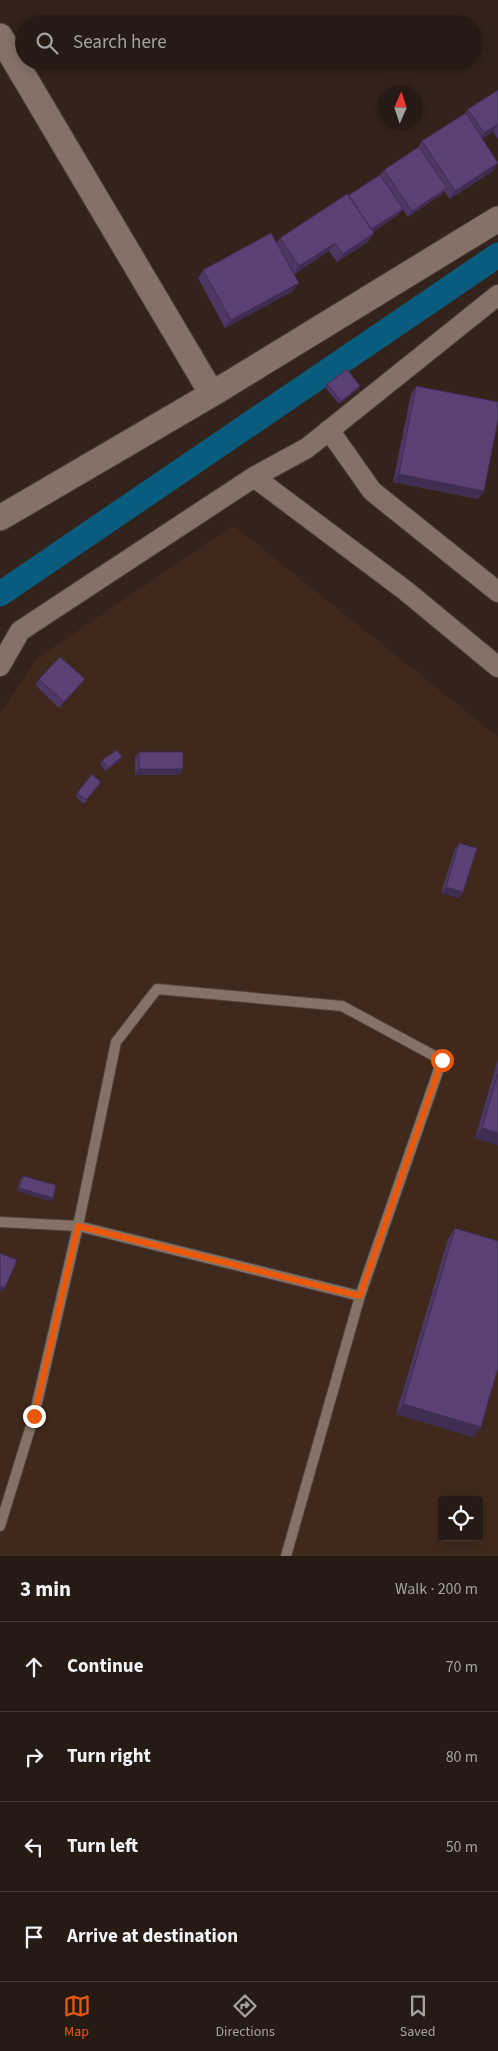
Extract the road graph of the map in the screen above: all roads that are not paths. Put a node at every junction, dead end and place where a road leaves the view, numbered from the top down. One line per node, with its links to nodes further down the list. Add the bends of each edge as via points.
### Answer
1 (0, 36): 2 (street)
2 (15, 61)
3 (20, 70): 6 (street)
4 (498, 219): 6 (street)
5 (498, 295): 7 (street)
6 (212, 394): 9 (street)
7 (329, 430): 8 (street, via 307,448); 10 (street, via 372,490)
8 (254, 477): 11 (street, via 20,631); 12 (street, via 406,590)
9 (0, 518)
10 (498, 592)
11 (0, 666)
12 (498, 667)
13 (0, 1222): 14 (lane)
14 (78, 1226): 15 (lane); 15 (lane, via 116,1042 157,989 342,1006 442,1060); 16 (lane, via 34,1416)
15 (360, 1296): 17 (lane)
16 (0, 1526)
17 (286, 1556)

